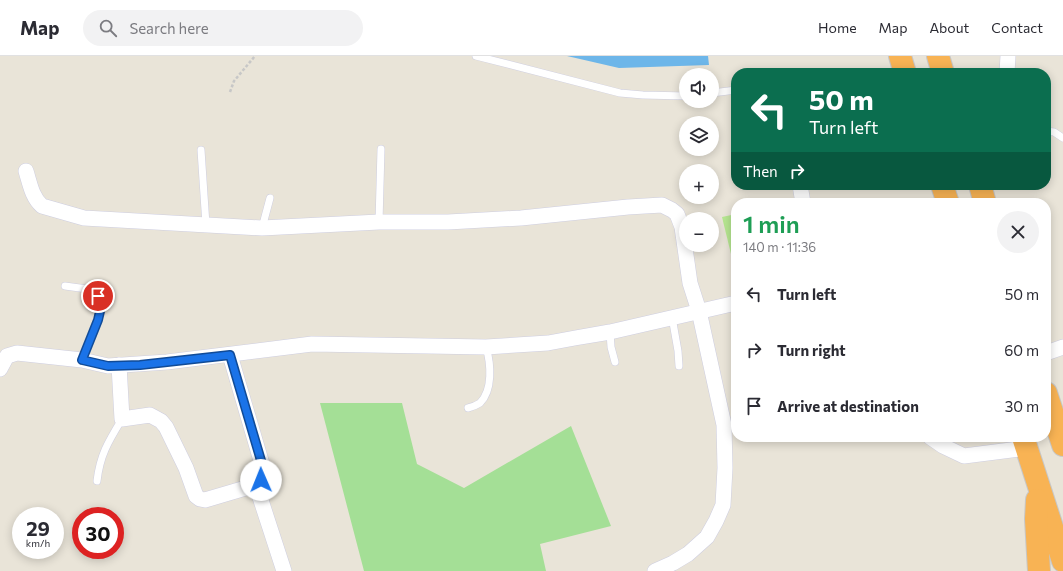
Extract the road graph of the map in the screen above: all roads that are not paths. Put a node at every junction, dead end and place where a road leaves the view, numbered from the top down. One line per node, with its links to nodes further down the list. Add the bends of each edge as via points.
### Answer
1 (476, 56): 10 (lane, via 620,92)
2 (900, 56): 5 (highway)
3 (938, 56): 6 (highway)
4 (1008, 56): 7 (street)
5 (904, 68)
6 (942, 68)
7 (1007, 68)
8 (731, 91): 9 (lane)
9 (719, 92)
10 (679, 96)
11 (1051, 132): 12 (lane)
12 (1063, 138)
13 (381, 149): 17 (lane)
14 (201, 150): 18 (lane)
15 (26, 171): 18 (street, via 31,189 37,202 42,206 84,218)
16 (270, 198): 19 (lane)
17 (378, 222): 19 (street); 22 (street, via 499,219 662,205 677,214 682,227 690,283)
18 (206, 225): 19 (street)
19 (262, 228)
20 (65, 286): 30 (lane, via 87,289 98,296 101,307)
21 (731, 304): 22 (street)
22 (699, 311): 23 (street); 37 (street)
23 (672, 317): 24 (street); 33 (lane)
24 (610, 332): 25 (street, via 548,343); 31 (lane)
25 (486, 347): 28 (street, via 312,344); 34 (lane, via 489,356 489,385 485,396 478,404)
26 (1063, 347): 27 (street)
27 (1051, 351)
28 (230, 355): 32 (street); 43 (street, via 262,464 263,474)
29 (2, 360): 30 (street, via 16,353)
30 (82, 360): 32 (street)
31 (615, 362)
32 (119, 366): 36 (street)
33 (679, 366)
34 (468, 408)
35 (1051, 408): 40 (highway)
36 (122, 419): 41 (lane, via 103,453); 43 (street, via 150,415 166,427 196,496 200,499 205,500)
37 (730, 423): 46 (street, via 723,505 716,521 707,537 688,554)
38 (937, 442): 39 (street, via 964,456)
39 (1025, 443): 42 (highway)
40 (1063, 444)
41 (98, 481)
42 (1038, 483): 44 (highway); 47 (highway, via 1036,519)
43 (256, 485): 45 (street)
44 (1063, 561)
45 (284, 571)
46 (654, 571)
47 (1039, 571)

